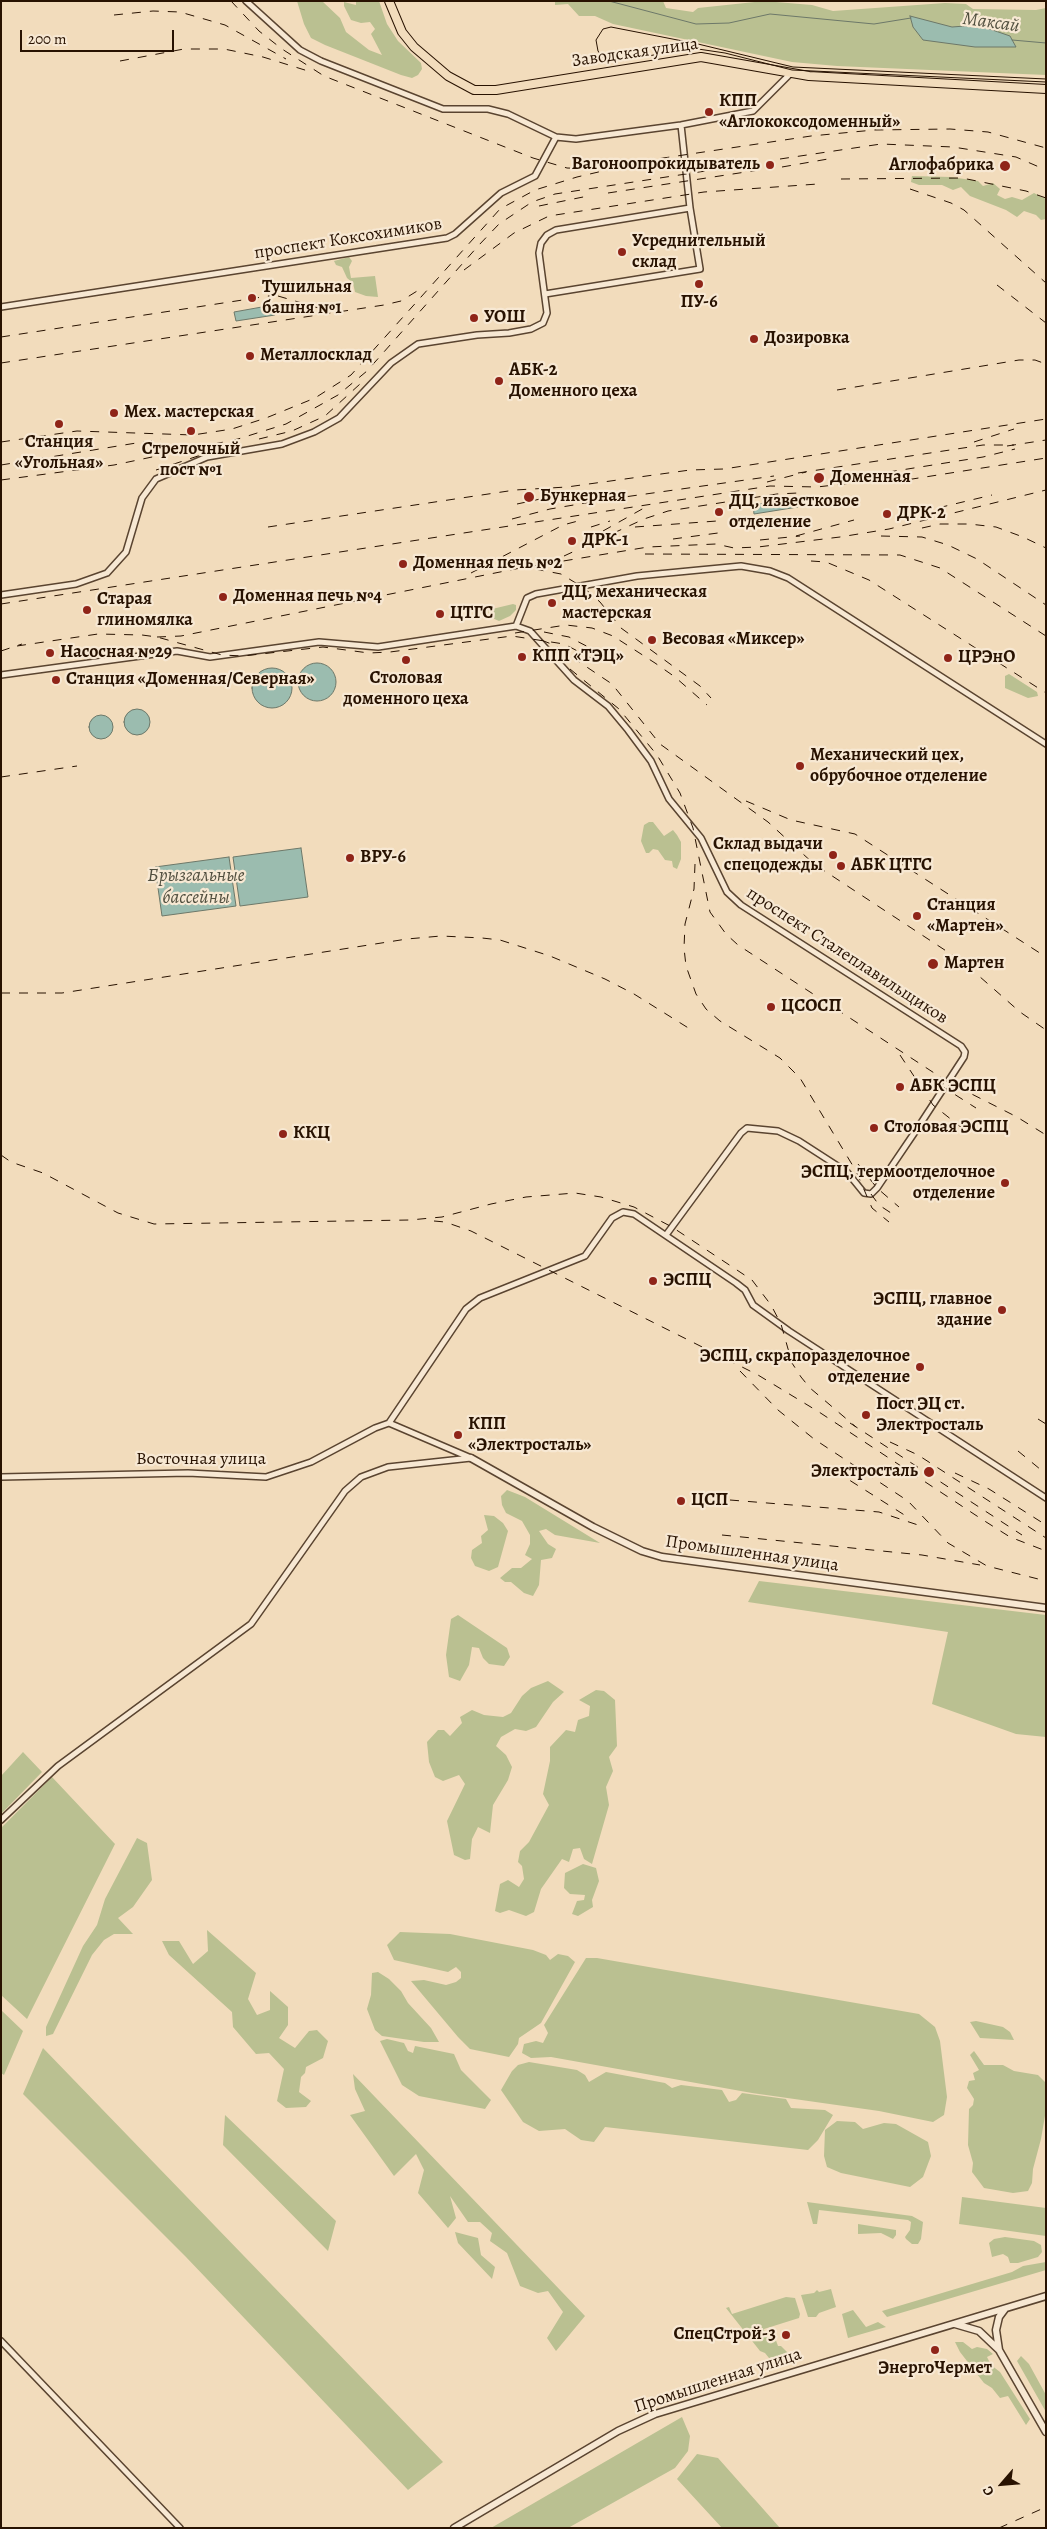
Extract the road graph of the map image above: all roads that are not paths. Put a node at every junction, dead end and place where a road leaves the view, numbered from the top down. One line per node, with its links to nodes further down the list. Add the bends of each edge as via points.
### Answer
1 (246, 1): 6 (street, via 300,50 321,61 443,109 488,109 508,114)
2 (389, 1): 3 (main road, Заводская улица, via 402,32 414,47 448,76 474,90 496,90 700,57)
3 (790, 74): 4 (main road, Заводская улица); 5 (street, via 753,111)
4 (1046, 90)
5 (681, 125): 6 (street, via 576,139); 7 (street)
6 (556, 137): 9 (street, проспект Коксохимиков, via 535,176 501,193 447,238)
7 (690, 208): 8 (street, via 556,230 541,243 539,253); 8 (street, via 700,270)
8 (545, 294): 10 (street, via 547,313 543,323 531,329 418,344 391,363 339,418 314,432 282,444 207,457 156,479 142,498 126,552 107,573 76,584)
9 (1, 307)
10 (1, 595)
11 (516, 626): 12 (street, via 378,647 319,642 210,657 177,651); 13 (street, via 527,598 536,594 637,576 741,566 770,571 788,578); 14 (street, проспект Сталеплавильщиков, via 530,631 574,680 608,706 628,730 650,761 669,799 701,838 727,892 961,1046 965,1052 924,1119 871,1194 864,1194 848,1172 799,1141 778,1131 747,1128)
12 (1, 675)
13 (1046, 744)
14 (666, 1236): 15 (street, via 634,1214 623,1212 612,1218 584,1256 480,1298 456,1321); 18 (street, via 745,1290 753,1306)
15 (389, 1423): 16 (street, Промышленная улица); 17 (street, Восточная улица, via 311,1462 266,1477 188,1472)
16 (471, 1458): 19 (street, Промышленная улица, via 593,1527 662,1557); 20 (street, via 388,1467 361,1477 344,1491 251,1624 58,1766)
17 (1, 1477)
18 (1046, 1498)
19 (1046, 1608)
20 (1, 1820)
21 (1046, 2296): 22 (street, Промышленная улица)
22 (1006, 2308): 23 (street, Промышленная улица); 25 (street, via 998,2317)
23 (952, 2324): 25 (street, via 979,2331); 28 (street, Промышленная улица, via 655,2414 618,2431)
24 (1, 2341): 27 (street)
25 (999, 2350): 26 (street)
26 (1046, 2432)
27 (180, 2528)
28 (454, 2528)

